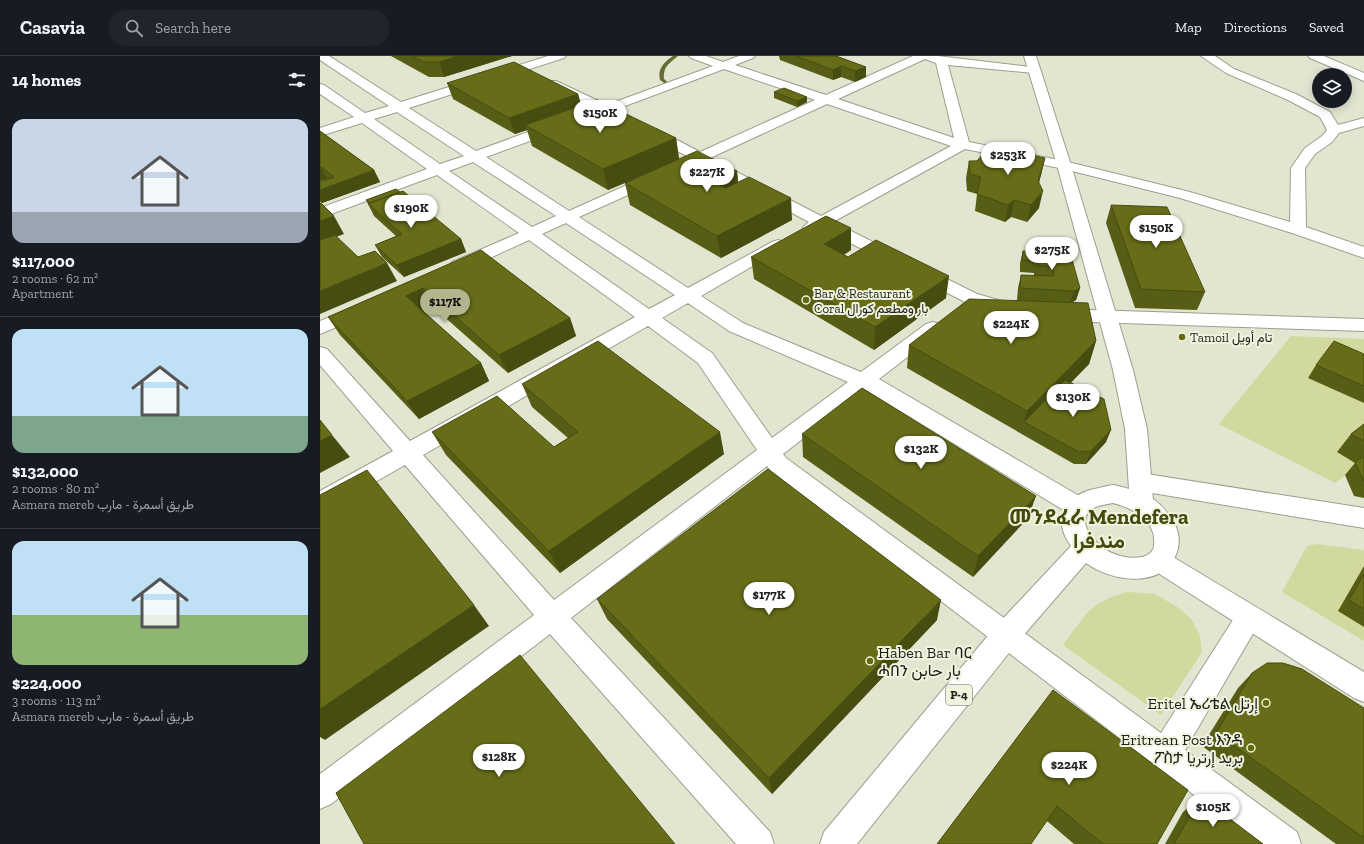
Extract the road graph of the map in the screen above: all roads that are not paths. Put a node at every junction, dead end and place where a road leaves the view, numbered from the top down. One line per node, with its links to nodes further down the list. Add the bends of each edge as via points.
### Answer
1 (321, 56): 15 (main road)
2 (560, 56): 11 (main road)
3 (695, 56): 10 (main road)
4 (749, 56): 10 (main road)
5 (922, 56): 14 (main road)
6 (1207, 56): 21 (main road, via 1230,71 1292,97 1325,116)
7 (1314, 56): 12 (main road)
8 (934, 59): 9 (main road); 23 (main road)
9 (1032, 63): 26 (main road)
10 (723, 66): 14 (main road); 16 (main road)
11 (520, 69): 15 (main road); 16 (main road)
12 (1364, 77)
13 (320, 88): 18 (main road)
14 (827, 100): 23 (main road); 25 (main road)
15 (400, 107): 18 (main road); 24 (main road)
16 (607, 109): 17 (main road); 25 (main road)
17 (585, 117)
18 (364, 118): 22 (main road); 28 (main road)
19 (570, 122): 24 (main road)
20 (1364, 122): 21 (main road)
21 (1334, 130): 33 (main road, via 1327,139 1310,151 1298,168)
22 (320, 132)
23 (963, 145): 26 (main road); 32 (main road)
24 (474, 156): 28 (main road); 31 (main road)
25 (699, 158): 27 (main road); 32 (main road)
26 (1064, 165): 33 (main road, via 1185,195); 42 (main road)
27 (678, 167)
28 (437, 170): 30 (main road); 34 (main road)
29 (664, 173): 31 (main road)
30 (320, 213)
31 (567, 217): 34 (main road); 37 (main road)
32 (820, 222): 37 (main road); 38 (main road)
33 (1298, 230): 35 (main road)
34 (531, 234): 36 (main road); 43 (main road)
35 (1364, 253)
36 (444, 273)
37 (688, 296): 43 (main road); 47 (main road, via 736,327)
38 (971, 298): 40 (main road); 47 (main road)
39 (371, 305): 45 (main road)
40 (1020, 310)
41 (1043, 314): 42 (main road)
42 (1108, 316): 44 (main road); 50 (main road, via 1136,429)
43 (649, 318): 48 (main road, via 705,358); 49 (main road)
44 (1364, 325)
45 (320, 328)
46 (320, 353): 49 (main road)
47 (863, 380): 48 (main road); 52 (main road)
48 (769, 451): 56 (main road); 58 (main road, via 778,464)
49 (407, 453): 51 (main road); 56 (main road)
50 (1141, 493): 52 (main road, via 1128,497 1099,495 1086,499); 53 (main road); 55 (main road, via 1162,522 1166,533 1168,543)
51 (320, 502)
52 (1078, 507): 54 (main road, via 1073,526 1076,537)
53 (1364, 518)
54 (1084, 548): 55 (main road, via 1107,563 1130,569 1146,567); 58 (main road, P-4)
55 (1159, 561): 57 (main road)
56 (552, 617): 61 (main road); 62 (main road)
57 (1249, 617): 59 (main road); 60 (main road)
58 (1006, 635): 60 (main road); 63 (main road, P-4)
59 (1364, 688)
60 (1165, 755): 64 (main road)
61 (320, 793)
62 (758, 844)
63 (836, 844)
64 (1285, 844)

